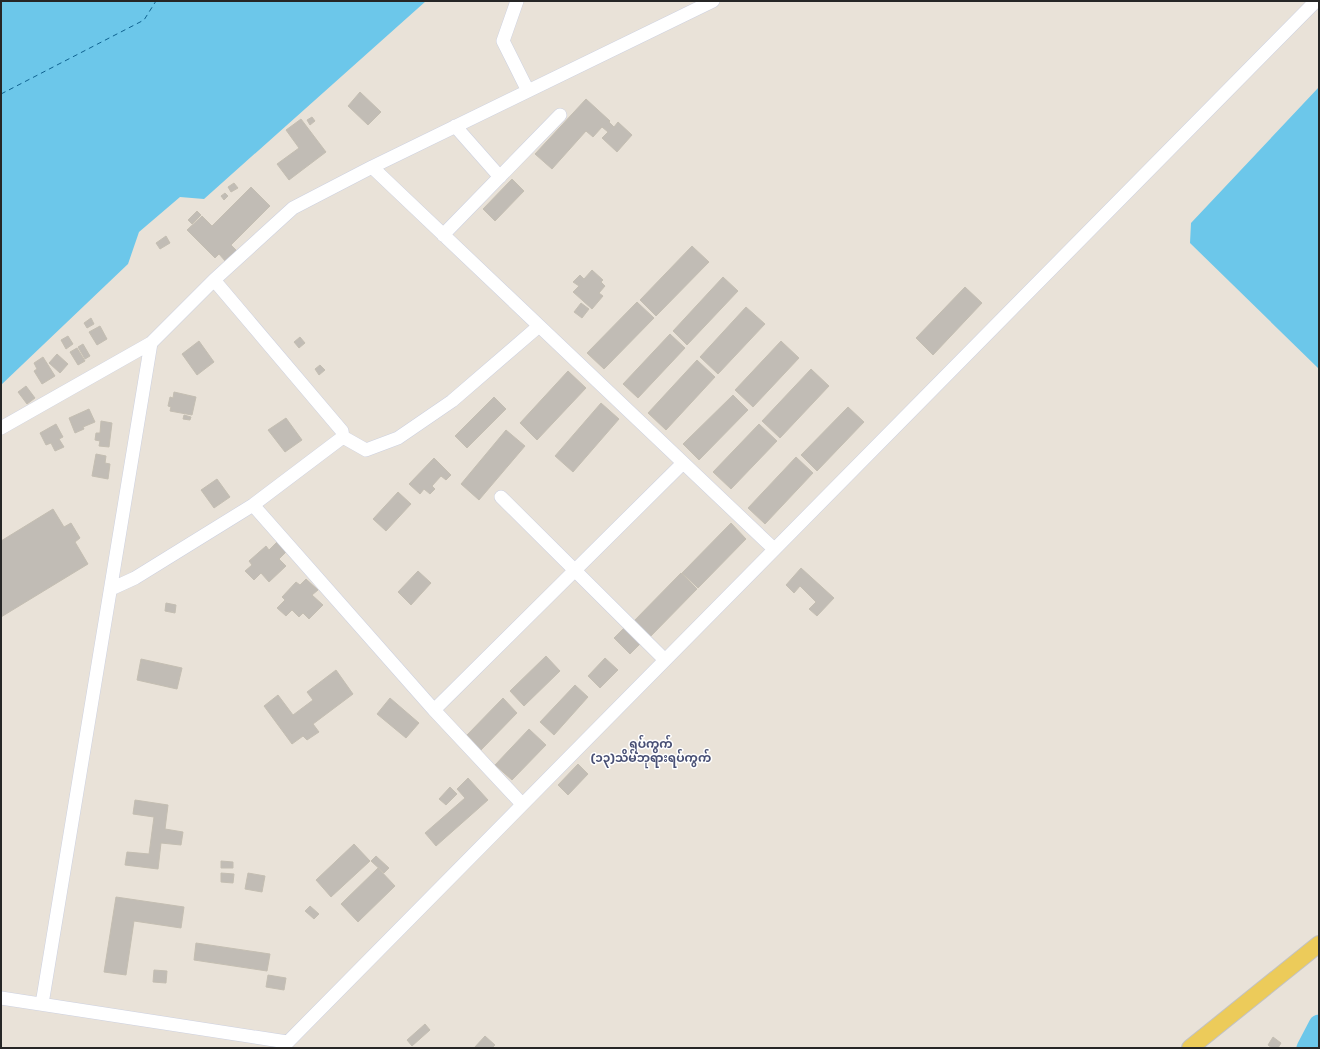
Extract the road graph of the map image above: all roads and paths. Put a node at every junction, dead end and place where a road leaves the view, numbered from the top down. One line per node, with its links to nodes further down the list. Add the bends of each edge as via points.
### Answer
1 (517, 1): 4 (street, via 503,41)
2 (713, 1): 4 (street)
3 (1316, 1): 18 (street)
4 (528, 91): 6 (street)
5 (560, 115): 8 (street)
6 (455, 126): 7 (street); 8 (street)
7 (372, 167): 9 (street); 10 (street, via 293,208)
8 (500, 176): 9 (street)
9 (443, 234): 11 (street)
10 (214, 280): 12 (street); 14 (street, via 342,431)
11 (540, 326): 14 (street, via 452,401 398,438 366,450); 15 (street)
12 (151, 343): 13 (street); 20 (street)
13 (1, 428)
14 (343, 437): 17 (street)
15 (682, 464): 18 (street); 19 (street)
16 (501, 497): 19 (street)
17 (253, 505): 20 (street, via 135,578); 22 (street)
18 (774, 549): 21 (street)
19 (575, 571): 21 (street); 22 (street)
20 (111, 589): 26 (street)
21 (664, 660): 23 (street)
22 (434, 710): 23 (street)
23 (522, 804): 27 (street)
24 (1319, 944): 28 (main road)
25 (1, 998): 26 (street)
26 (42, 1004): 27 (street)
27 (285, 1045)
28 (1190, 1048)

